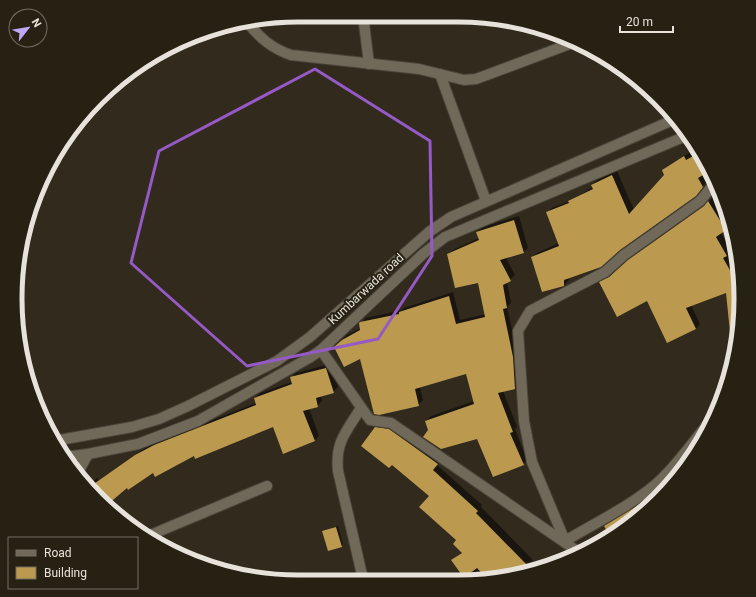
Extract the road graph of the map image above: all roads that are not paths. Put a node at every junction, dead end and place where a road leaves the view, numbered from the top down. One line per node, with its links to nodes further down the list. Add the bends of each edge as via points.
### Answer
1 (364, 22): 4 (street)
2 (250, 26): 4 (street, via 258,36 278,50 291,55)
3 (567, 45): 5 (street, via 476,79 464,80)
4 (368, 64): 5 (street)
5 (440, 74): 9 (street)
6 (670, 121): 9 (street, Kumbarwada road)
7 (682, 138): 10 (street, Kumbarwada road, via 445,237 423,254)
8 (711, 188): 19 (street, via 700,200 624,255 605,272 530,311 518,331 524,421 532,462)
9 (486, 201): 13 (street, Kumbarwada road, via 440,223 310,337 277,361 159,419 132,427)
10 (321, 350): 11 (street); 14 (street, Kumbarwada road, via 198,422 138,444)
11 (361, 408): 19 (street, via 370,420 391,423 514,509); 21 (street, via 342,437 337,457)
12 (696, 439): 19 (street, via 670,470 642,495)
13 (61, 440)
14 (88, 454): 15 (street, Kumbarwada road); 16 (street)
15 (72, 456)
16 (80, 468)
17 (267, 486): 18 (street)
18 (154, 534)
19 (565, 541): 20 (street)
20 (574, 549)
21 (362, 575)

